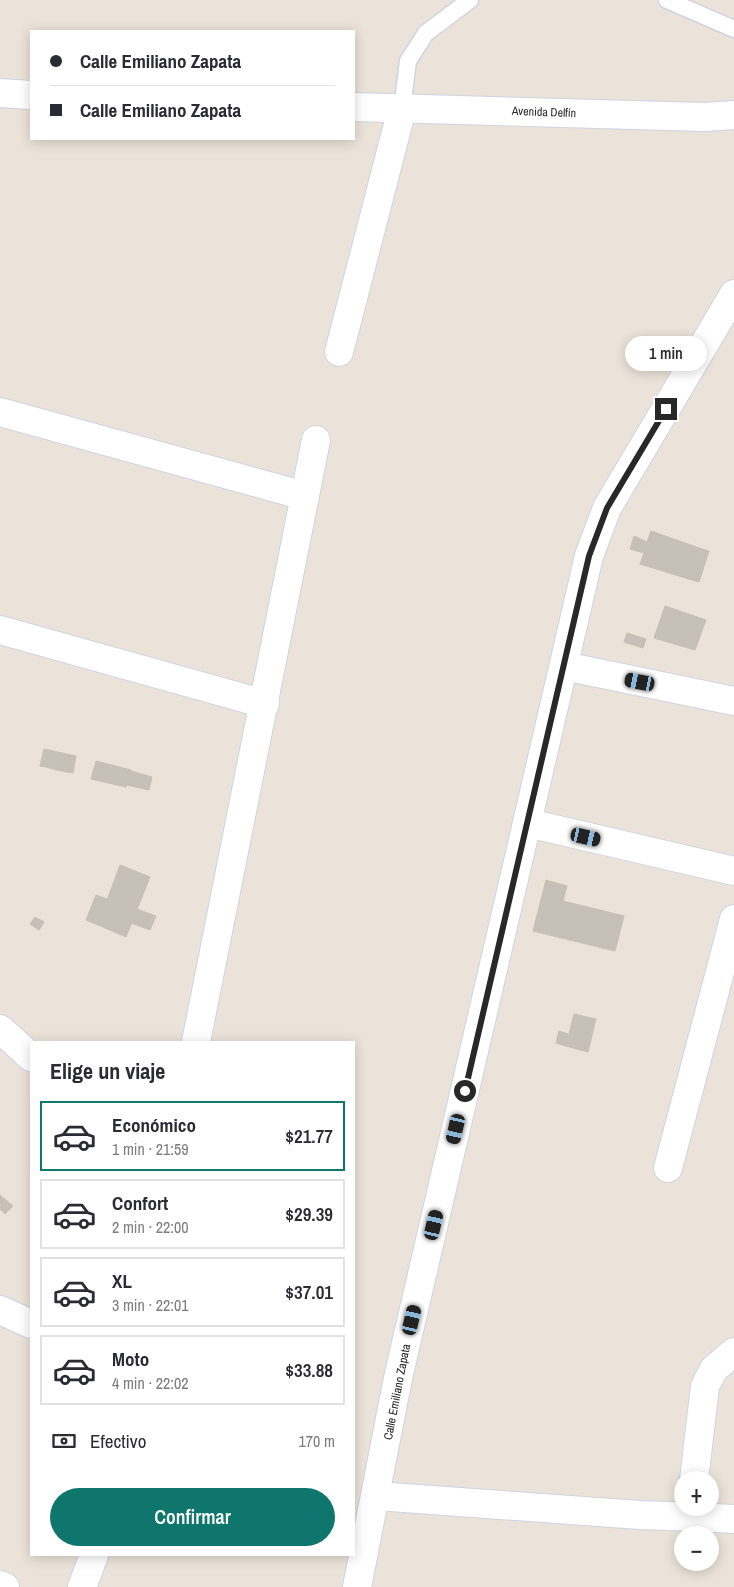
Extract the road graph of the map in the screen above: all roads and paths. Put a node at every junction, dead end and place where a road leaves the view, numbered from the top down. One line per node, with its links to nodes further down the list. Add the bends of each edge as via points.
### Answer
1 (470, 0): 7 (lane, via 426,33 408,61)
2 (667, 0): 3 (lane)
3 (734, 29)
4 (0, 93): 5 (street)
5 (30, 95)
6 (355, 107): 7 (street, Avenida Delfín)
7 (402, 109): 8 (street, Avenida Delfín, via 705,117); 10 (street)
8 (734, 115)
9 (734, 294): 15 (street, Calle Emiliano Zapata, via 607,508 589,556)
10 (339, 352)
11 (0, 412): 13 (street)
12 (316, 440): 13 (street)
13 (305, 496): 17 (street)
14 (0, 630): 17 (street)
15 (564, 666): 16 (street); 18 (street, Calle Emiliano Zapata)
16 (734, 701)
17 (265, 704): 22 (street)
18 (528, 823): 19 (street); 29 (street, Calle Emiliano Zapata, via 398,1378)
19 (734, 870)
20 (734, 919): 24 (street)
21 (0, 1028): 23 (street)
22 (196, 1041)
23 (30, 1056)
24 (668, 1168)
25 (0, 1310): 26 (street)
26 (30, 1324)
27 (734, 1352): 28 (street, via 714,1369 705,1386)
28 (695, 1471)
29 (376, 1496): 30 (street, via 640,1516); 33 (street, Calle Emiliano Zapata)
30 (674, 1514)
31 (718, 1516): 32 (street)
32 (734, 1519)
33 (360, 1533): 38 (street, Calle Emiliano Zapata)
34 (94, 1556): 37 (street)
35 (0, 1585): 36 (street)
36 (5, 1587)
37 (82, 1587)
38 (358, 1587)

